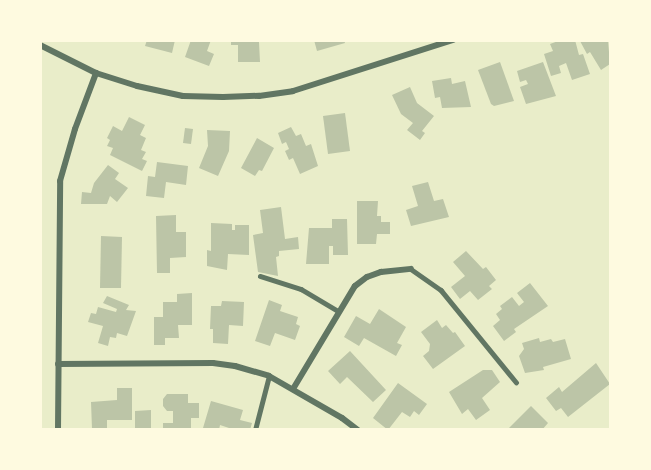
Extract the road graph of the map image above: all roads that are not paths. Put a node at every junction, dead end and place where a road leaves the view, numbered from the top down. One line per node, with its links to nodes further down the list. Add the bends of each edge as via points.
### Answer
1 (453, 40): 3 (street, via 332,80 259,96 183,96)
2 (40, 45): 3 (street)
3 (96, 73): 7 (street, via 60,181)
4 (411, 269): 6 (street, via 367,277 355,286); 9 (lane, via 441,290)
5 (260, 276): 6 (lane, via 301,289)
6 (338, 311): 10 (street)
7 (58, 364): 8 (street, via 213,363); 11 (street)
8 (269, 376): 10 (street); 12 (lane)
9 (516, 382)
10 (293, 389): 13 (street)
11 (58, 429)
12 (255, 429)
13 (357, 429)

